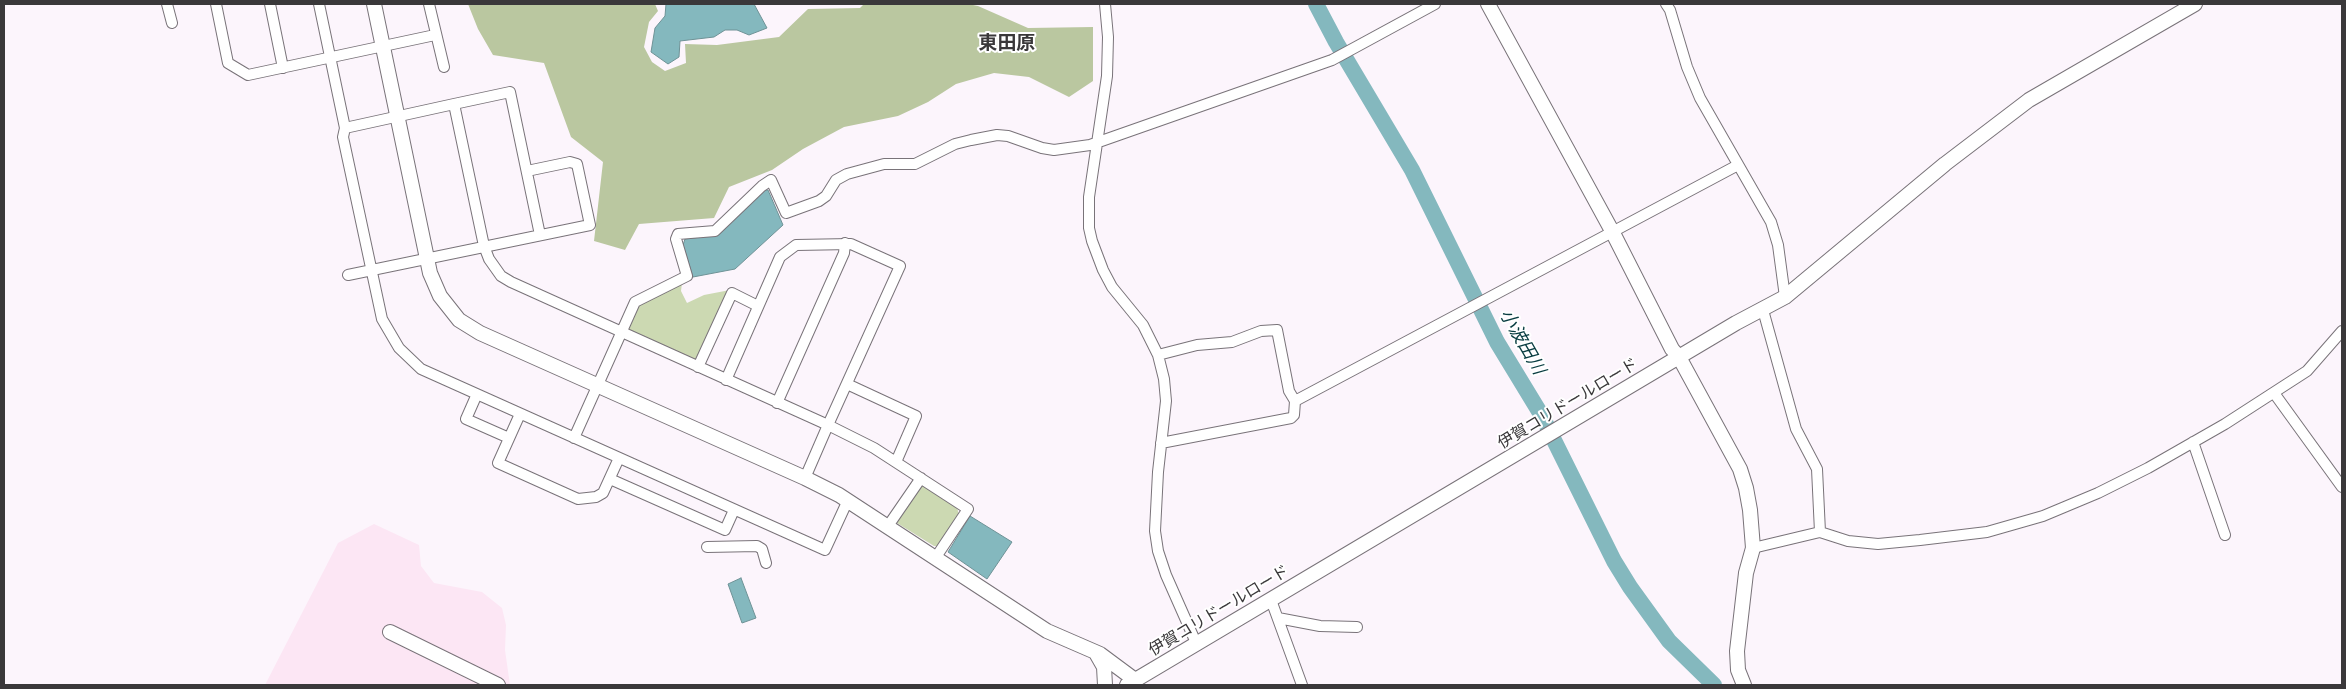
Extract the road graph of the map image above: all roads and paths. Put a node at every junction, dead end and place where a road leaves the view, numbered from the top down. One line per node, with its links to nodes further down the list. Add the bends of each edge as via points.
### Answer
1 (167, 4): 12 (street)
2 (216, 4): 17 (street, via 228,64 248,75)
3 (270, 4): 17 (street)
4 (319, 4): 15 (street)
5 (374, 4): 14 (street)
6 (429, 4): 13 (street)
7 (1105, 4): 21 (street, via 1107,76)
8 (1435, 4): 21 (street, via 1332,60)
9 (1488, 4): 24 (street)
10 (1666, 4): 22 (street, via 1695,88)
11 (2195, 4): 31 (street, 伊賀コリドールロード, via 2029,100 1945,164)
12 (172, 23)
13 (436, 35): 14 (street); 16 (street)
14 (383, 47): 15 (street); 19 (street)
15 (330, 58): 17 (street); 20 (street)
16 (444, 66)
17 (283, 68)
18 (454, 104): 19 (street); 23 (street, via 510,92); 27 (street)
19 (398, 116): 20 (street); 28 (street)
20 (345, 128): 29 (street, via 343,137)
21 (1098, 142): 35 (street, via 1054,150 1002,135 955,144 915,164 884,164 847,174 836,180 819,201 786,214 771,180 714,231 678,234 676,239 687,276 635,302); 36 (street, via 1089,197 1092,241 1112,287 1139,319)
22 (1738, 165): 24 (street); 31 (street, via 1771,222 1778,245)
23 (527, 171): 25 (street); 25 (street, via 573,162 578,168 590,225)
24 (1612, 232): 37 (street); 44 (street)
25 (540, 235): 27 (street)
26 (845, 243): 32 (street, via 796,245 780,257); 41 (street, via 900,266); 45 (street, via 844,253)
27 (484, 246): 28 (street); 35 (street, via 493,267 505,279)
28 (427, 259): 29 (street); 40 (street, via 435,288 449,309 465,324)
29 (371, 271): 30 (street); 43 (street, via 382,319 399,348 421,369)
30 (348, 275)
31 (1785, 297): 33 (street, 伊賀コリドールロード)
32 (758, 306): 38 (street, via 732,293); 39 (street)
33 (1763, 310): 37 (street, 伊賀コリドールロード); 62 (street, via 1796,429 1817,469)
34 (2342, 331): 42 (street, via 2316,362)
35 (622, 332): 38 (street); 40 (street)
36 (1158, 355): 44 (street, via 1277,330 1289,391); 51 (street, via 1166,392)
37 (1679, 357): 64 (street, via 1740,470 1750,510); 67 (street, 伊賀コリドールロード)
38 (698, 367): 39 (street)
39 (726, 380): 45 (street)
40 (597, 384): 49 (street); 54 (street)
41 (847, 384): 47 (street); 53 (street, via 916,416)
42 (2274, 393): 50 (street); 57 (street)
43 (477, 394): 46 (street); 48 (street, via 466,419)
44 (1295, 401): 51 (street, via 1291,418)
45 (777, 403): 47 (street)
46 (520, 414): 48 (street); 49 (street)
47 (828, 425): 53 (street); 54 (street)
48 (509, 438): 56 (street, via 498,463 578,499 603,493)
49 (574, 438): 52 (street)
50 (2193, 442): 62 (street, via 2098,493 2043,516 1987,532 1878,544 1848,542); 63 (street)
51 (1161, 443): 71 (street, via 1155,519 1158,550)
52 (618, 458): 56 (street); 59 (street)
53 (896, 462): 55 (street)
54 (805, 478): 58 (street)
55 (921, 478): 60 (street); 65 (street, via 968,509)
56 (610, 479): 61 (street)
57 (2342, 486)
58 (848, 500): 59 (street, via 825,550); 60 (street)
59 (734, 510): 61 (street)
60 (888, 526): 65 (street)
61 (725, 530): 66 (street, via 712,546 757,546 762,549)
62 (1820, 532): 64 (street)
63 (2225, 535)
64 (1753, 548): 77 (street, via 1746,573 1737,651 1738,670)
65 (936, 557): 72 (street, via 1047,631)
66 (766, 563)
67 (1270, 600): 68 (street); 71 (street, 伊賀コリドールロード)
68 (1278, 618): 69 (street, via 1320,626); 76 (street)
69 (1357, 627)
70 (390, 632): 74 (street)
71 (1198, 645): 73 (street, 伊賀コリドールロード)
72 (1093, 651): 73 (street); 75 (street, via 1104,667)
73 (1131, 683)
74 (498, 685)
75 (1105, 685)
76 (1302, 685)
77 (1744, 685)

